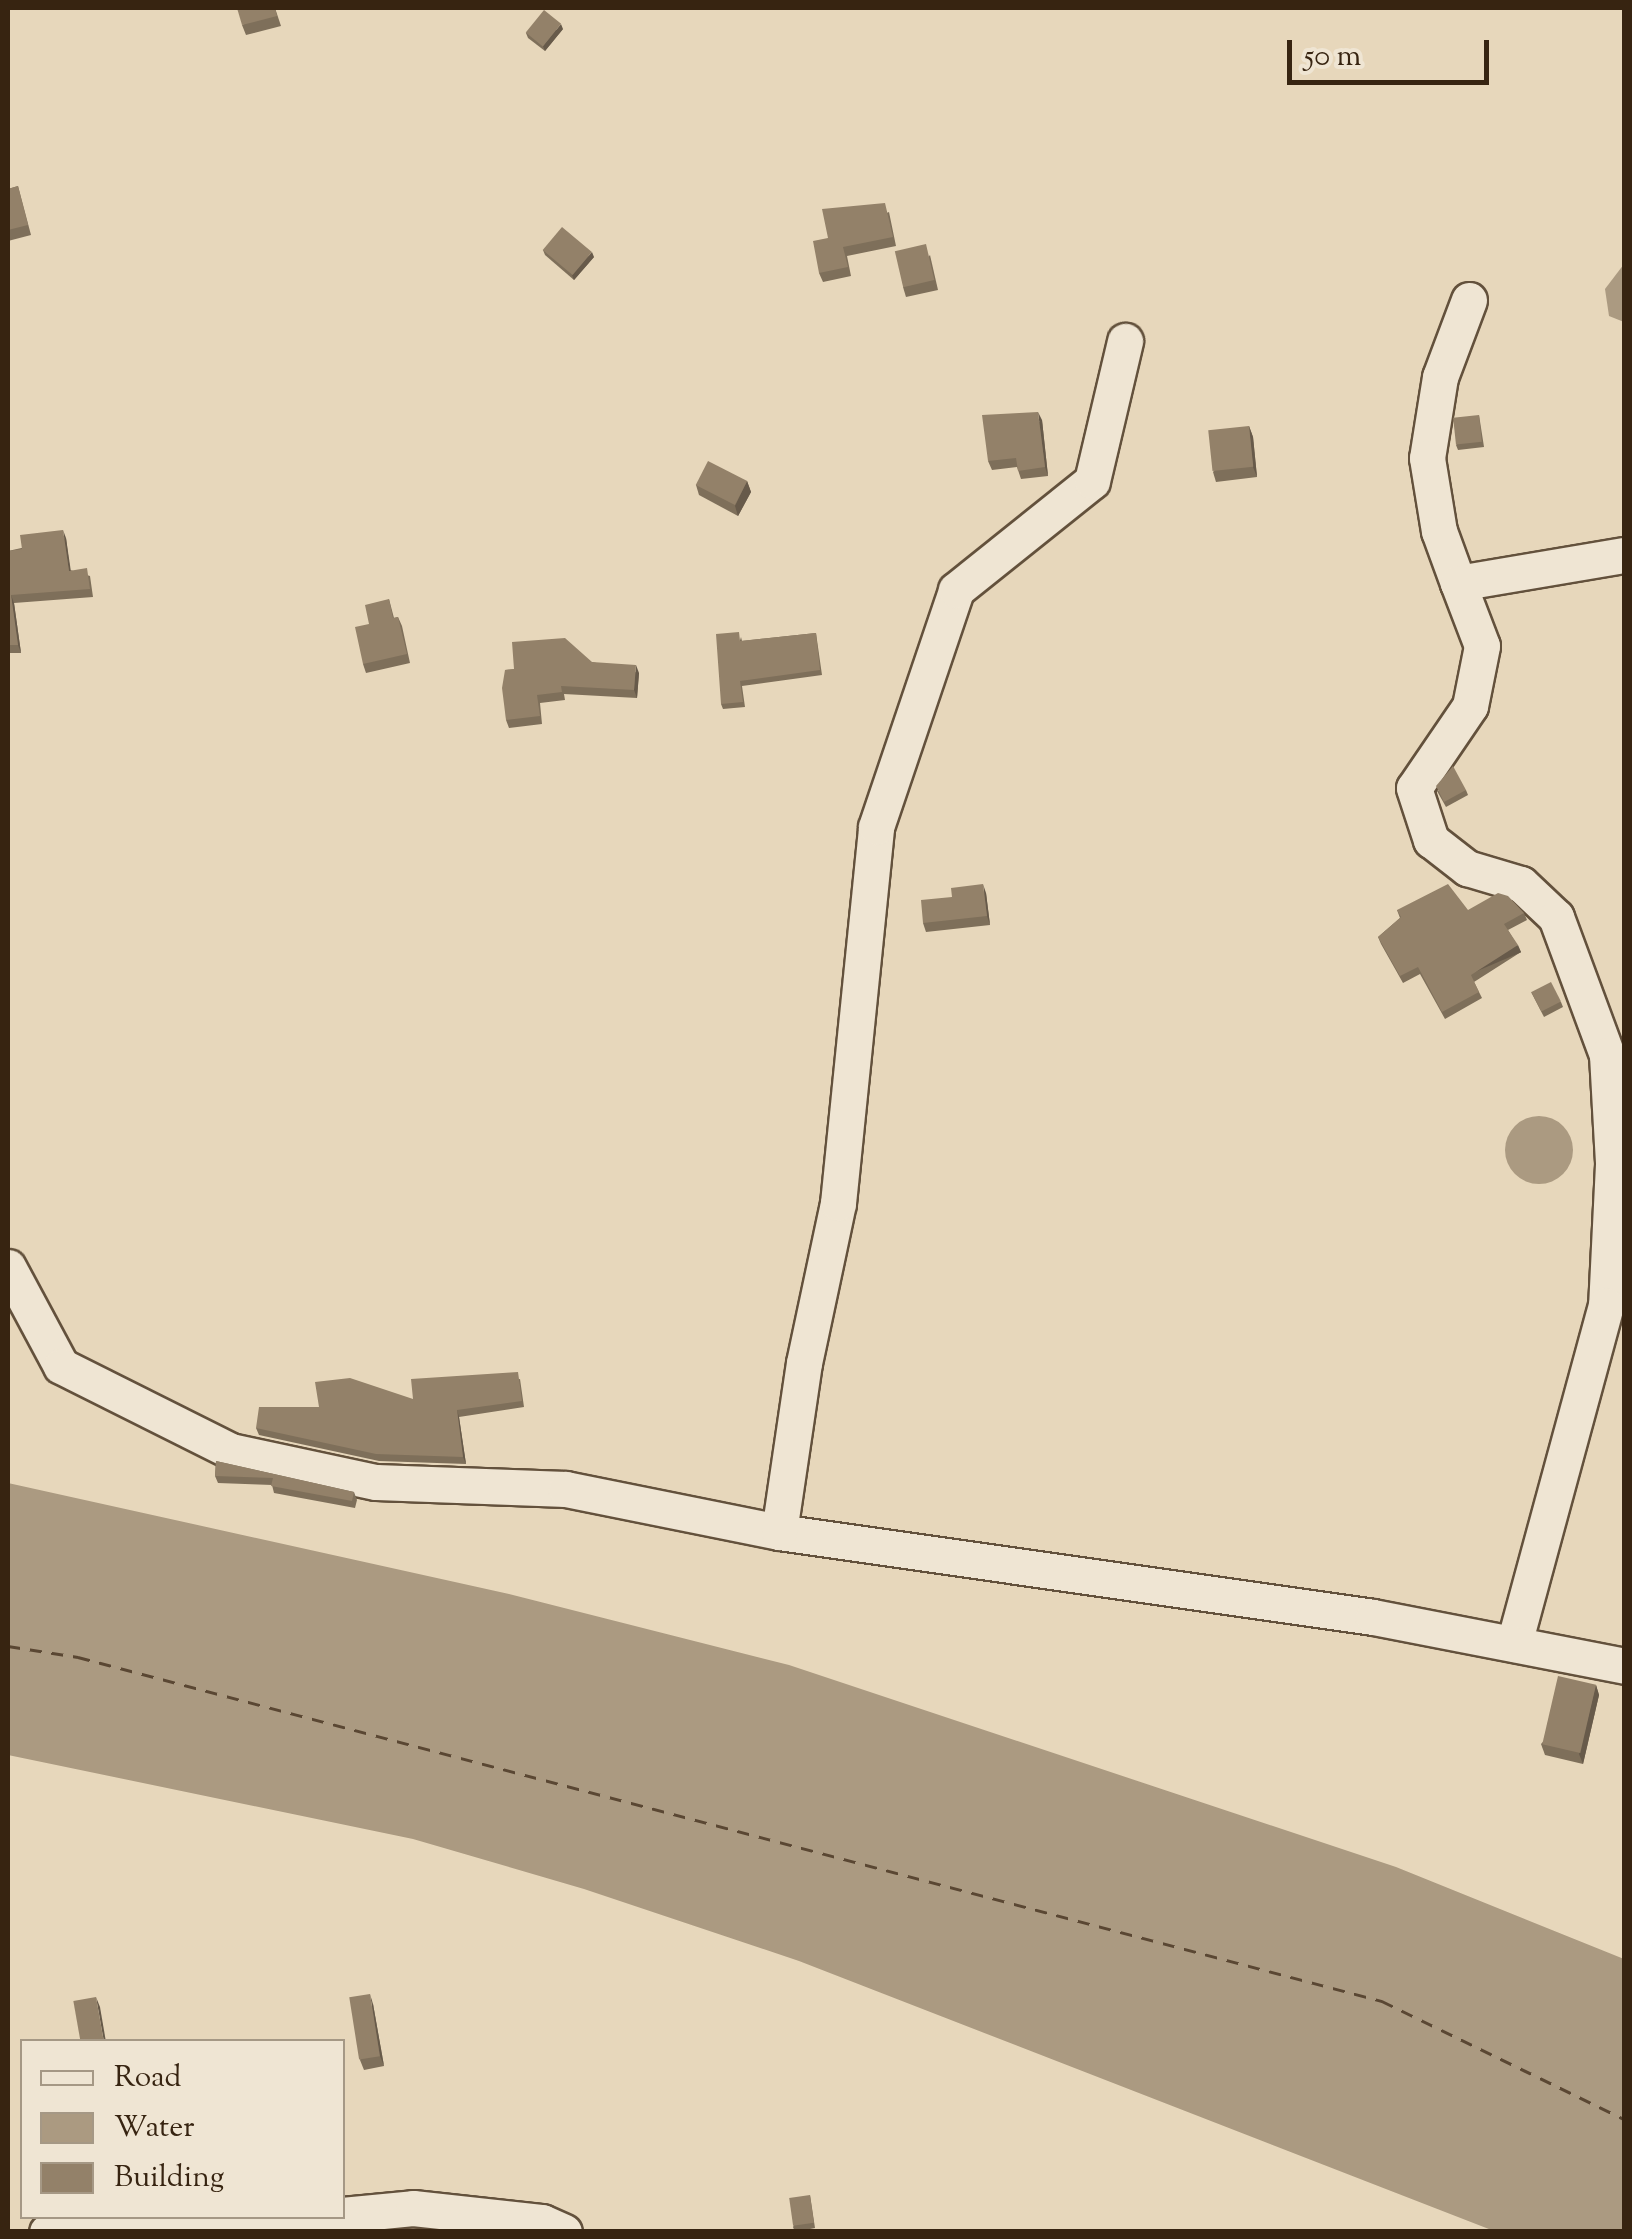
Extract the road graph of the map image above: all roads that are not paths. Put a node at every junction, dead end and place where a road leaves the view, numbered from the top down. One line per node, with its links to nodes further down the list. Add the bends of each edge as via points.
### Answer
1 (1468, 300): 4 (street, via 1440,377 1426,458 1439,532)
2 (1125, 341): 6 (street, via 1092,481 956,590 876,827 838,1203 804,1363)
3 (1624, 556): 4 (street)
4 (1458, 582): 7 (street, via 1482,646 1470,706 1414,788 1430,840 1467,868 1521,884 1556,917 1607,1055 1613,1164 1606,1304)
5 (8, 1267): 6 (street, via 61,1366 232,1451 376,1482 566,1489)
6 (779, 1532): 7 (street, via 1373,1616)
7 (1514, 1644): 8 (street)
8 (1624, 1666)
9 (345, 2215): 12 (street, via 412,2208 542,2222)
10 (273, 2219): 11 (street)
11 (46, 2232)
12 (564, 2232)

